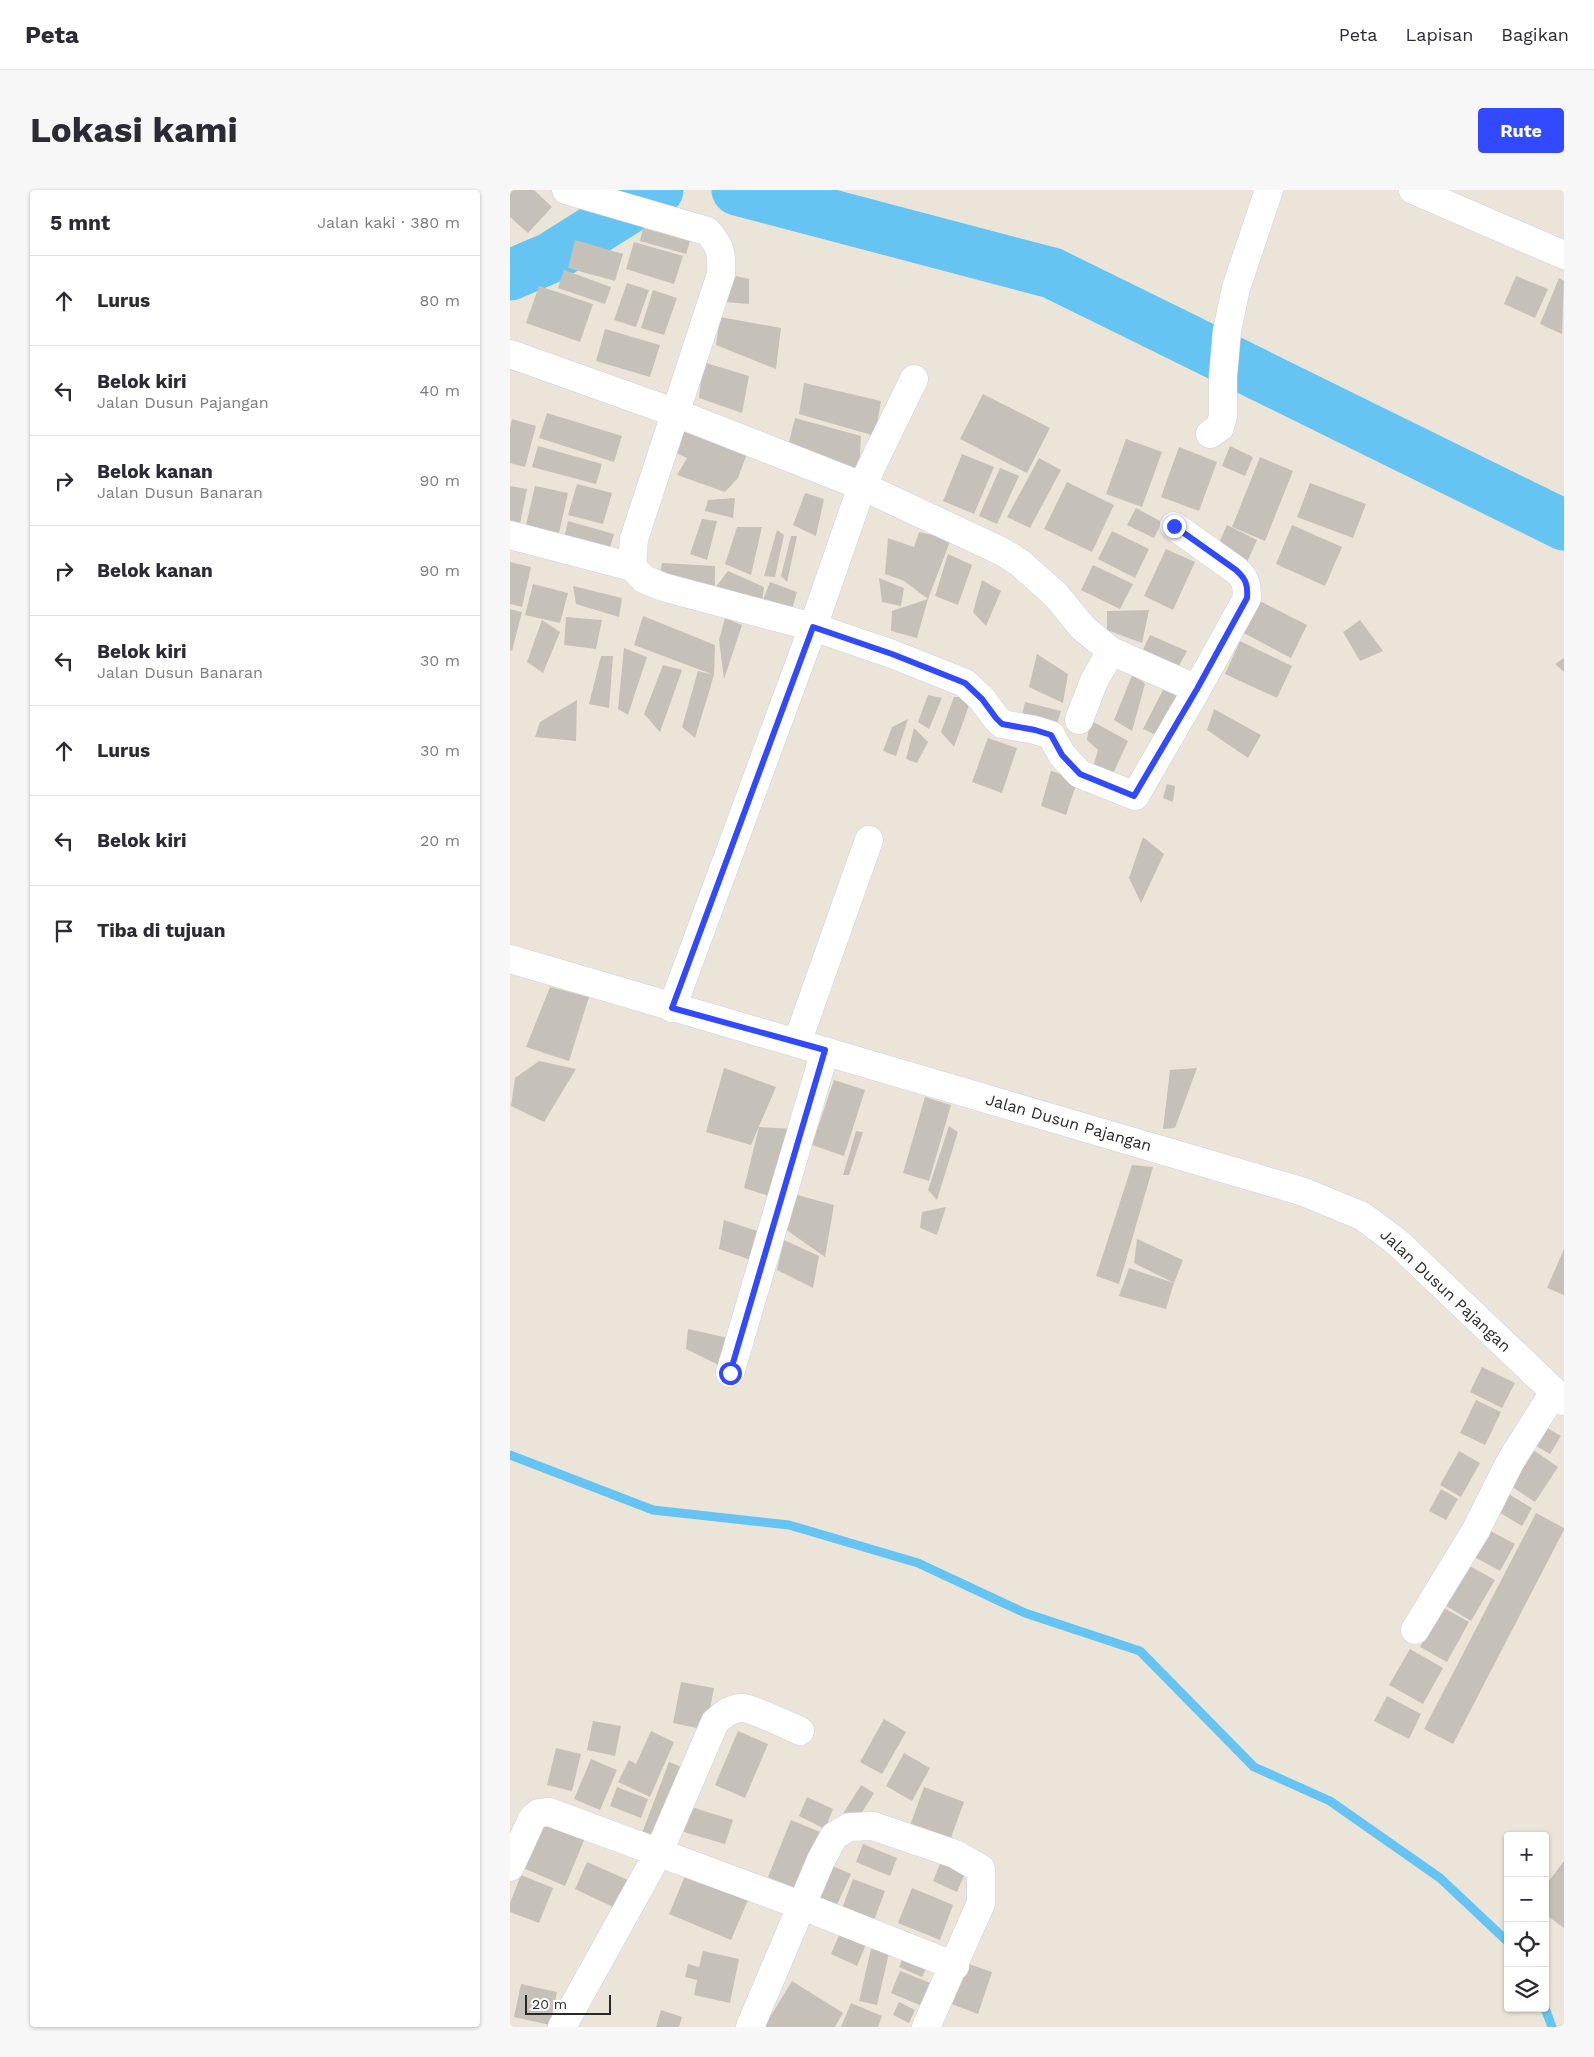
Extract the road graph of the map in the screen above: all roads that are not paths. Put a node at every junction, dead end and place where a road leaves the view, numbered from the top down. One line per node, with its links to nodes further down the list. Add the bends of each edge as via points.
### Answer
1 (1269, 190): 8 (street, via 1236,288 1227,331 1223,416 1220,428)
2 (1413, 190): 4 (street)
3 (576, 193): 7 (street, via 707,231 718,242 721,274)
4 (1564, 255)
5 (510, 354): 7 (street)
6 (914, 379): 9 (street)
7 (676, 414): 9 (street); 12 (street, via 634,538)
8 (1210, 434)
9 (862, 486): 13 (street); 14 (street, via 1020,563 1055,594 1083,628)
10 (1174, 526): 15 (street, via 1236,570 1248,586 1247,598)
11 (510, 535): 12 (street)
12 (632, 567): 13 (street, via 644,579 663,587)
13 (813, 627): 15 (street, via 965,683 1002,724 1051,735 1062,755 1080,774 1134,796); 19 (street)
14 (1111, 651): 15 (street); 16 (street)
15 (1197, 689)
16 (1079, 720)
17 (869, 840): 20 (street)
18 (510, 959): 19 (street, Jalan Dusun Pajangan)
19 (672, 1008): 20 (street, Jalan Dusun Pajangan)
20 (797, 1043): 21 (street, Jalan Dusun Pajangan)
21 (825, 1050): 22 (street); 23 (street, Jalan Dusun Pajangan, via 1304,1192 1362,1216 1397,1242)
22 (730, 1373)
23 (1559, 1396): 24 (street, via 1510,1462 1476,1530)
24 (1415, 1630)
25 (800, 1730): 26 (street, via 744,1708 723,1714 708,1736)
26 (659, 1852): 27 (street, via 560,1815 539,1813 532,1819); 28 (street); 30 (street)
27 (510, 1867)
28 (803, 1906): 29 (street); 29 (street, via 834,1836 849,1828 873,1826 955,1854 981,1869 981,1903); 31 (street)
29 (955, 1966): 32 (street)
30 (562, 2027)
31 (750, 2027)
32 (926, 2027)

